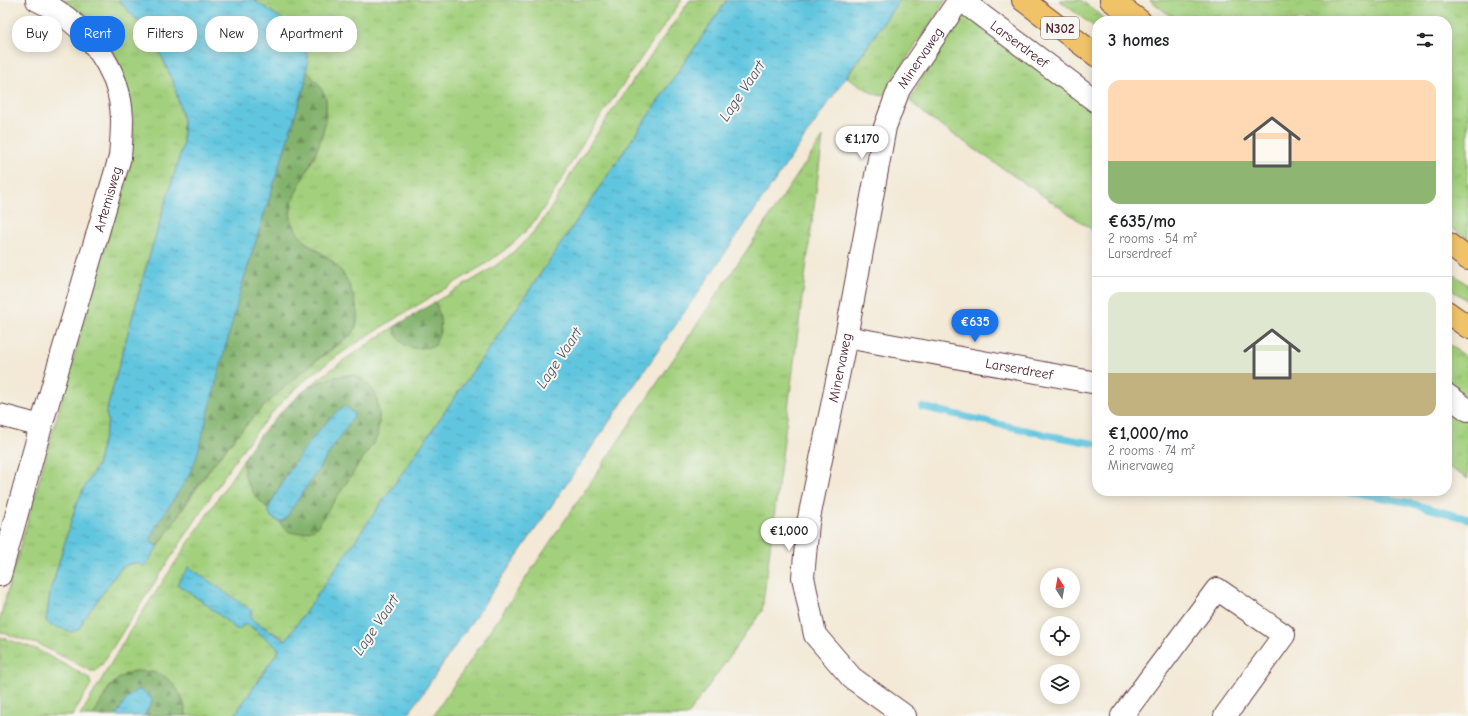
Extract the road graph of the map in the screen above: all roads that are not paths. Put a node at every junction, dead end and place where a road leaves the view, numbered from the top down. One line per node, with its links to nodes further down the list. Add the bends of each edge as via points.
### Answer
1 (36, 0): 15 (street, Artemisweg, via 76,24 98,50 115,82 122,119 120,157)
2 (960, 0): 7 (street, Larserdreef); 12 (street, Minervaweg, via 899,89 886,122)
3 (1022, 0): 6 (main road, N302)
4 (1111, 0): 5 (main road)
5 (1133, 16)
6 (1092, 52)
7 (1092, 98)
8 (1452, 248): 9 (main road)
9 (1468, 259)
10 (1452, 316): 11 (main road)
11 (1468, 327)
12 (846, 337): 13 (street, Larserdreef); 17 (street, Minervaweg, via 808,522 803,577 815,635 852,678)
13 (1092, 382)
14 (0, 415): 15 (street)
15 (41, 426): 16 (street, Artemisweg)
16 (0, 576)
17 (905, 716)
18 (1122, 716): 19 (street, via 1217,589 1284,635)
19 (1225, 716)

